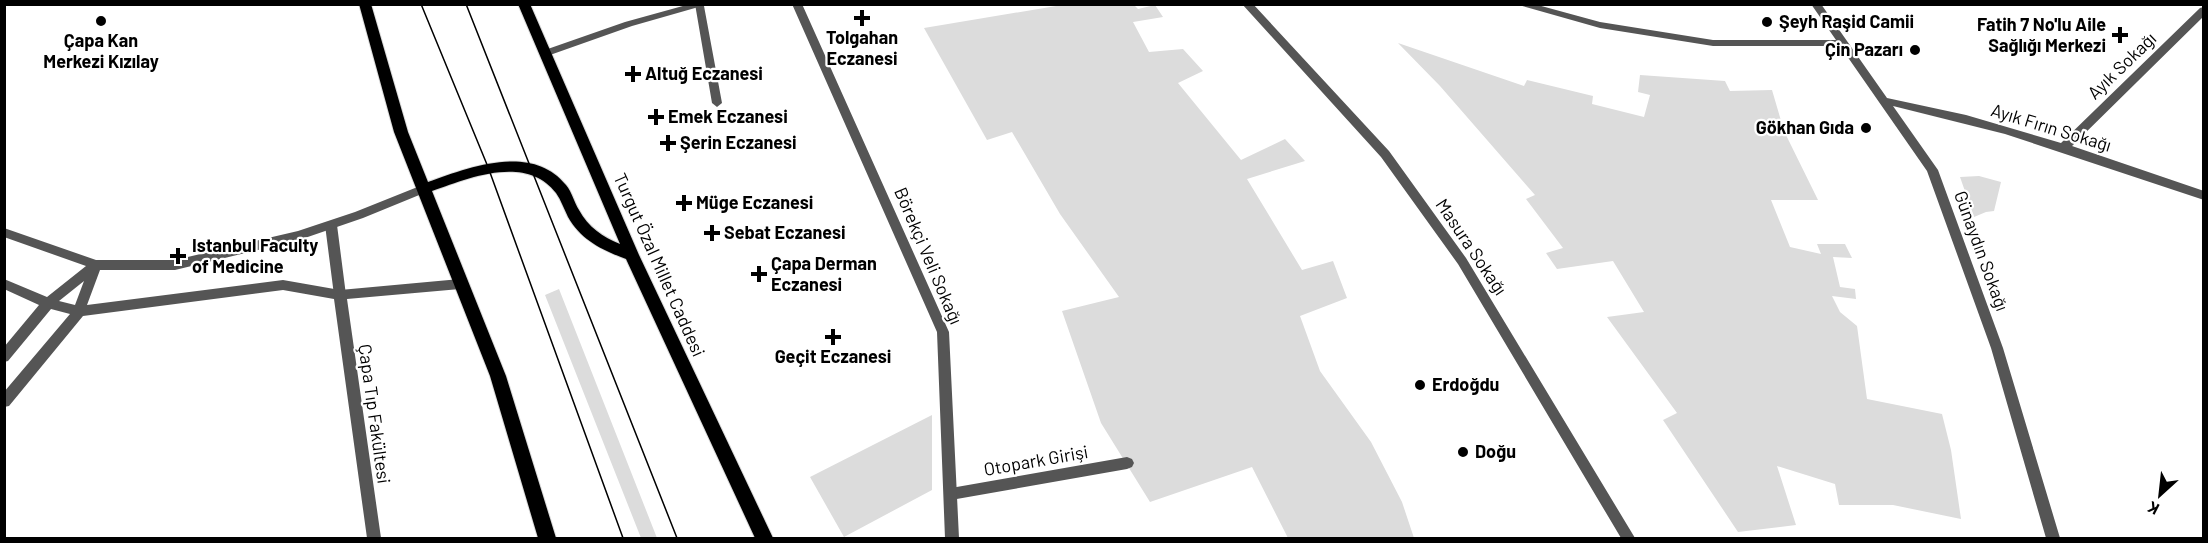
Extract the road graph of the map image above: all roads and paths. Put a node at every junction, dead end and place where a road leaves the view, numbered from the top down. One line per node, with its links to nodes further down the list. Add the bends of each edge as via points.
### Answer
1 (365, 4): 14 (main road, via 401,132)
2 (524, 4): 10 (main road, Turgut Özal Millet Caddesi)
3 (797, 4): 28 (street, Börekçi Veli Sokağı, via 943,332)
4 (1247, 4): 33 (street, Masura Sokağı, via 1385,154 1462,261)
5 (1520, 4): 9 (street, via 1600,25 1713,43)
6 (1815, 4): 9 (street, Günaydın Sokağı)
7 (701, 5): 10 (street, via 629,24); 12 (street)
8 (2204, 10): 13 (street, Ayık Sokağı)
9 (1842, 43): 11 (street, Günaydın Sokağı)
10 (546, 53): 18 (main road, Turgut Özal Millet Caddesi)
11 (1885, 101): 13 (street, Ayık Fırın Sokağı, via 1941,112); 34 (street, Günaydın Sokağı, via 1932,170 1997,348)
12 (717, 103)
13 (2064, 147): 15 (street, Ayık Fırın Sokağı)
14 (425, 188): 16 (street); 18 (main road, via 488,167 530,168 548,175 561,189 588,233 606,246); 21 (main road)
15 (2204, 196)
16 (331, 225): 19 (street, via 175,265); 22 (street, Çapa Tıp Fakültesi)
17 (4, 232): 19 (street)
18 (632, 255): 31 (main road, Turgut Özal Millet Caddesi)
19 (96, 265): 23 (street); 24 (street)
20 (4, 284): 23 (street)
21 (460, 284): 22 (street); 30 (main road, via 498,376)
22 (340, 295): 24 (street, via 283,285); 29 (street, Çapa Tıp Fakültesi)
23 (48, 303): 24 (street); 25 (street)
24 (80, 311): 26 (street)
25 (4, 357)
26 (4, 402)
27 (1127, 464): 28 (street, Otopark Girişi)
28 (951, 494): 32 (street, Börekçi Veli Sokağı)
29 (374, 538)
30 (547, 538)
31 (764, 538)
32 (952, 538)
33 (1628, 538)
34 (2053, 538)

